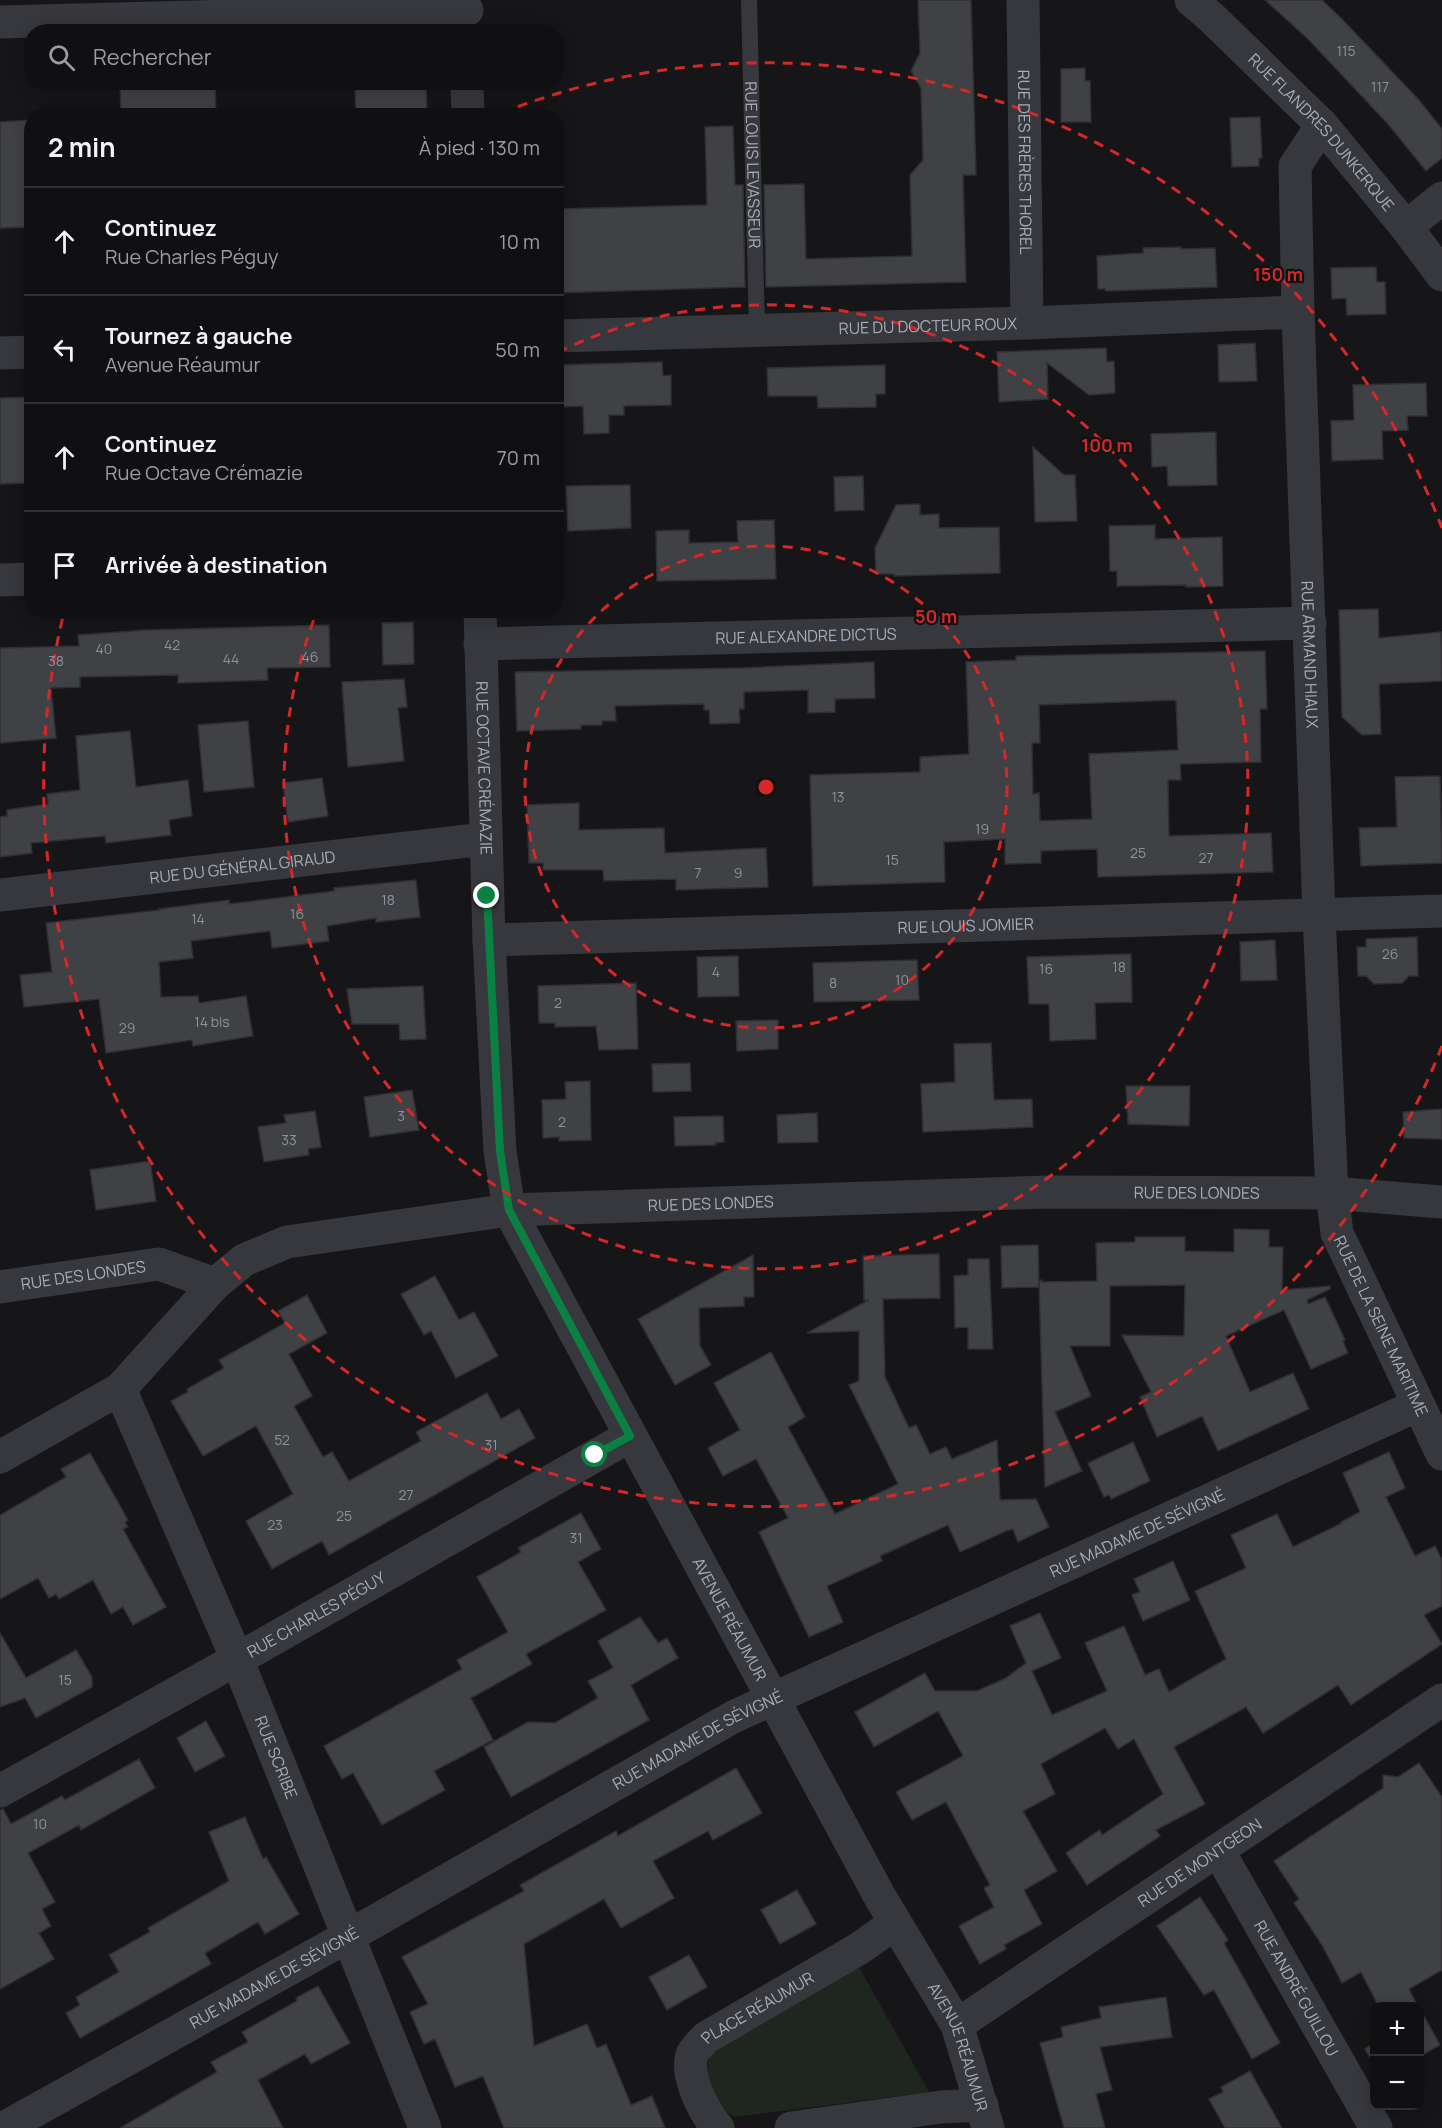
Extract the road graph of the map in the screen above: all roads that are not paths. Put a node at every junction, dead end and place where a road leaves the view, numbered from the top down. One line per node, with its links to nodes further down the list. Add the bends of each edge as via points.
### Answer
1 (749, 0): 14 (lane, RUE LOUIS LEVASSEUR)
2 (1023, 0): 13 (street, RUE DES FRÈRES THOREL)
3 (1191, 0): 8 (street, RUE FLANDRES DUNKERQUE)
4 (466, 14): 5 (street)
5 (0, 22)
6 (467, 90): 7 (street)
7 (468, 108)
8 (1322, 125): 10 (street, RUE FLANDRES DUNKERQUE); 12 (street, RUE ARMAND HIAUX, via 1295,166)
9 (1442, 198): 10 (street)
10 (1406, 227): 11 (street, RUE FLANDRES DUNKERQUE)
11 (1442, 275)
12 (1298, 312): 13 (street, RUE DU DOCTEUR ROUX); 21 (street, RUE ARMAND HIAUX)
13 (1027, 323): 14 (street, RUE DU DOCTEUR ROUX)
14 (757, 331): 15 (street, RUE DU DOCTEUR ROUX)
15 (564, 336)
16 (0, 352): 17 (street)
17 (24, 352)
18 (0, 579): 19 (street)
19 (24, 579)
20 (480, 618): 22 (street, RUE OCTAVE CRÉMAZIE)
21 (1310, 623): 22 (street, RUE ALEXANDRE DICTUS); 26 (street, RUE ARMAND HIAUX)
22 (480, 644): 23 (street, RUE OCTAVE CRÉMAZIE)
23 (485, 840): 24 (street, RUE DU GÉNÉRAL GIRAUD); 27 (street, RUE OCTAVE CRÉMAZIE)
24 (0, 895)
25 (1442, 912): 26 (street, RUE LOUIS JOMIER)
26 (1319, 915): 27 (street, RUE LOUIS JOMIER); 28 (street, RUE ARMAND HIAUX)
27 (489, 940): 30 (street, RUE OCTAVE CRÉMAZIE, via 500,1151)
28 (1332, 1193): 29 (street, RUE DES LONDES); 30 (street, RUE DES LONDES, via 1048,1192); 34 (street, RUE DE LA SEINE MARITIME, via 1337,1233)
29 (1442, 1202)
30 (509, 1210): 31 (street, RUE DES LONDES, via 287,1242 244,1260); 35 (street, AVENUE RÉAUMUR)
31 (214, 1284): 32 (street, RUE DES LONDES, via 159,1264); 33 (street)
32 (0, 1287)
33 (120, 1389): 37 (street); 38 (street, RUE SCRIBE)
34 (1418, 1406): 36 (street, RUE DE LA SEINE MARITIME); 39 (street, RUE MADAME DE SÉVIGNÉ)
35 (630, 1436): 38 (street, RUE CHARLES PÉGUY); 39 (street, AVENUE RÉAUMUR)
36 (1442, 1454)
37 (0, 1457)
38 (237, 1659): 41 (street, RUE CHARLES PÉGUY); 44 (street, RUE SCRIBE)
39 (772, 1699): 43 (street, AVENUE RÉAUMUR); 44 (street, RUE MADAME DE SÉVIGNÉ, via 733,1717)
40 (1442, 1700): 42 (street, RUE DE MONTGEON)
41 (0, 1791)
42 (1218, 1850): 45 (street, RUE DE MONTGEON); 51 (street, RUE ANDRÉ GUILLOU)
43 (895, 1923): 45 (street, AVENUE RÉAUMUR); 49 (street, PLACE RÉAUMUR, via 860,1948 707,2037 692,2054 691,2077 710,2120)
44 (347, 1935): 47 (street, RUE MADAME DE SÉVIGNÉ); 48 (street, RUE SCRIBE)
45 (957, 2025): 46 (street, AVENUE RÉAUMUR)
46 (985, 2116): 50 (street, via 941,2107)
47 (4, 2128)
48 (425, 2128)
49 (718, 2128)
50 (791, 2128)
51 (1376, 2128)

